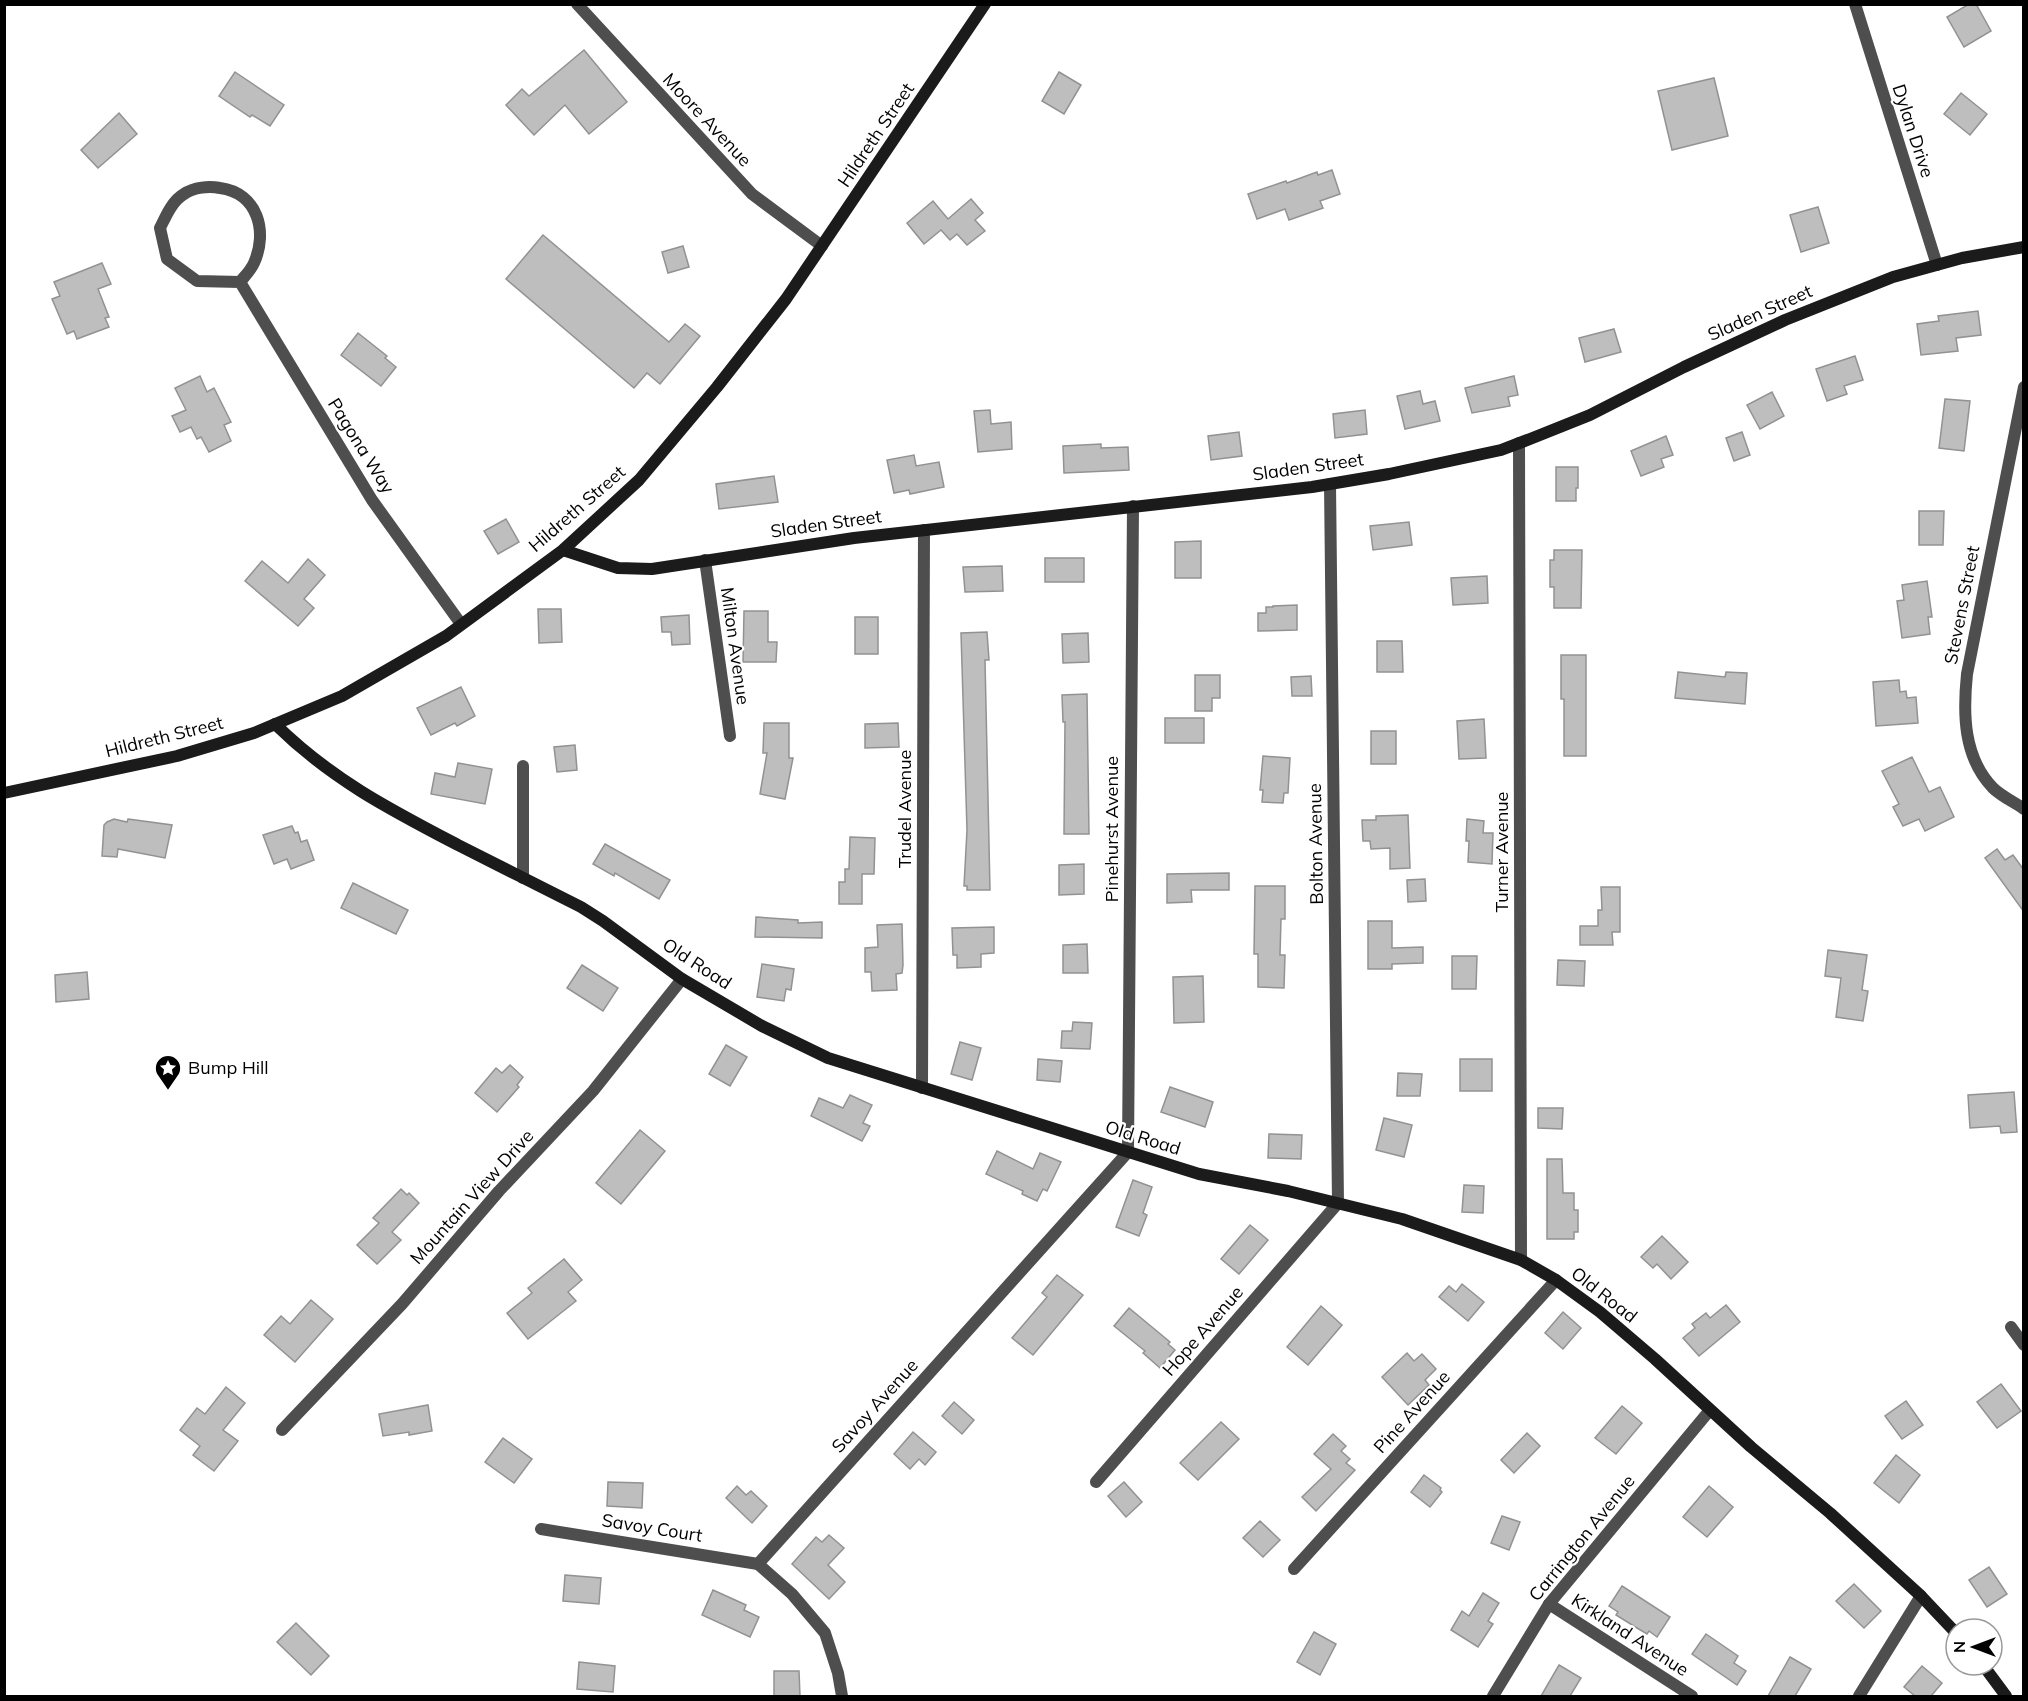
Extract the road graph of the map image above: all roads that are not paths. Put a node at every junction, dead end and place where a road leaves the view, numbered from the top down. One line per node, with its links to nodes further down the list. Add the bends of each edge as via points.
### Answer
1 (577, 4): 4 (street, Moore Avenue, via 752,194)
2 (985, 4): 4 (street, Hildreth Street)
3 (1859, 6): 6 (street, Dylan Drive)
4 (822, 246): 13 (street, Hildreth Street, via 786,299 639,480)
5 (2024, 247): 6 (street, Sladen Street)
6 (1937, 265): 9 (street, Sladen Street, via 1785,320 1590,415)
7 (240, 282): 7 (street, via 197,281 167,259 160,228 172,205 184,194 210,186 227,189 250,202 259,220 260,241 254,264); 15 (street, Pagona Way, via 372,500)
8 (2024, 387): 20 (street, Stevens Street, via 1964,699 1970,750 1980,772 1994,790)
9 (1519, 443): 10 (street, Sladen Street, via 1501,450); 26 (street, Turner Avenue)
10 (1330, 484): 11 (street, Sladen Street); 25 (street, Bolton Avenue)
11 (1133, 506): 12 (street, Sladen Street); 24 (street, Pinehurst Avenue)
12 (924, 530): 14 (street, Sladen Street); 23 (street, Trudel Avenue)
13 (563, 550): 14 (street, Sladen Street, via 618,568 652,569); 15 (street, Hildreth Street)
14 (705, 560): 17 (street, Milton Avenue)
15 (461, 624): 16 (street, Hildreth Street, via 342,696)
16 (275, 724): 19 (street, Hildreth Street, via 177,756); 21 (street, Old Road, via 297,746 353,788)
17 (730, 736)
18 (523, 766): 21 (street)
19 (4, 793)
20 (2024, 809)
21 (523, 878): 22 (street, Old Road, via 603,921)
22 (682, 979): 23 (street, Old Road, via 762,1026 828,1058); 31 (street, Mountain View Drive, via 593,1091 499,1191 402,1304)
23 (922, 1088): 24 (street, Old Road)
24 (1128, 1152): 25 (street, Old Road, via 1199,1174); 34 (street, Savoy Avenue)
25 (1338, 1203): 26 (street, Old Road, via 1402,1219); 32 (street, Hope Avenue)
26 (1521, 1260): 27 (street, Old Road)
27 (1556, 1280): 30 (street, Old Road, via 1600,1312); 35 (street, Pine Avenue)
28 (2012, 1327): 29 (street)
29 (2024, 1345)
30 (1710, 1410): 36 (street, Old Road); 37 (street, Carrington Avenue)
31 (282, 1430)
32 (1096, 1482)
33 (541, 1529): 34 (street, Savoy Court)
34 (758, 1564): 40 (street, via 792,1594 825,1633)
35 (1294, 1569)
36 (1921, 1596): 38 (street, Old Road); 43 (street)
37 (1548, 1604): 41 (street, Carrington Avenue); 42 (street, Kirkland Avenue)
38 (1944, 1620)
39 (1992, 1677): 44 (street)
40 (842, 1696)
41 (1493, 1696)
42 (1692, 1696)
43 (1859, 1696)
44 (2006, 1696)

